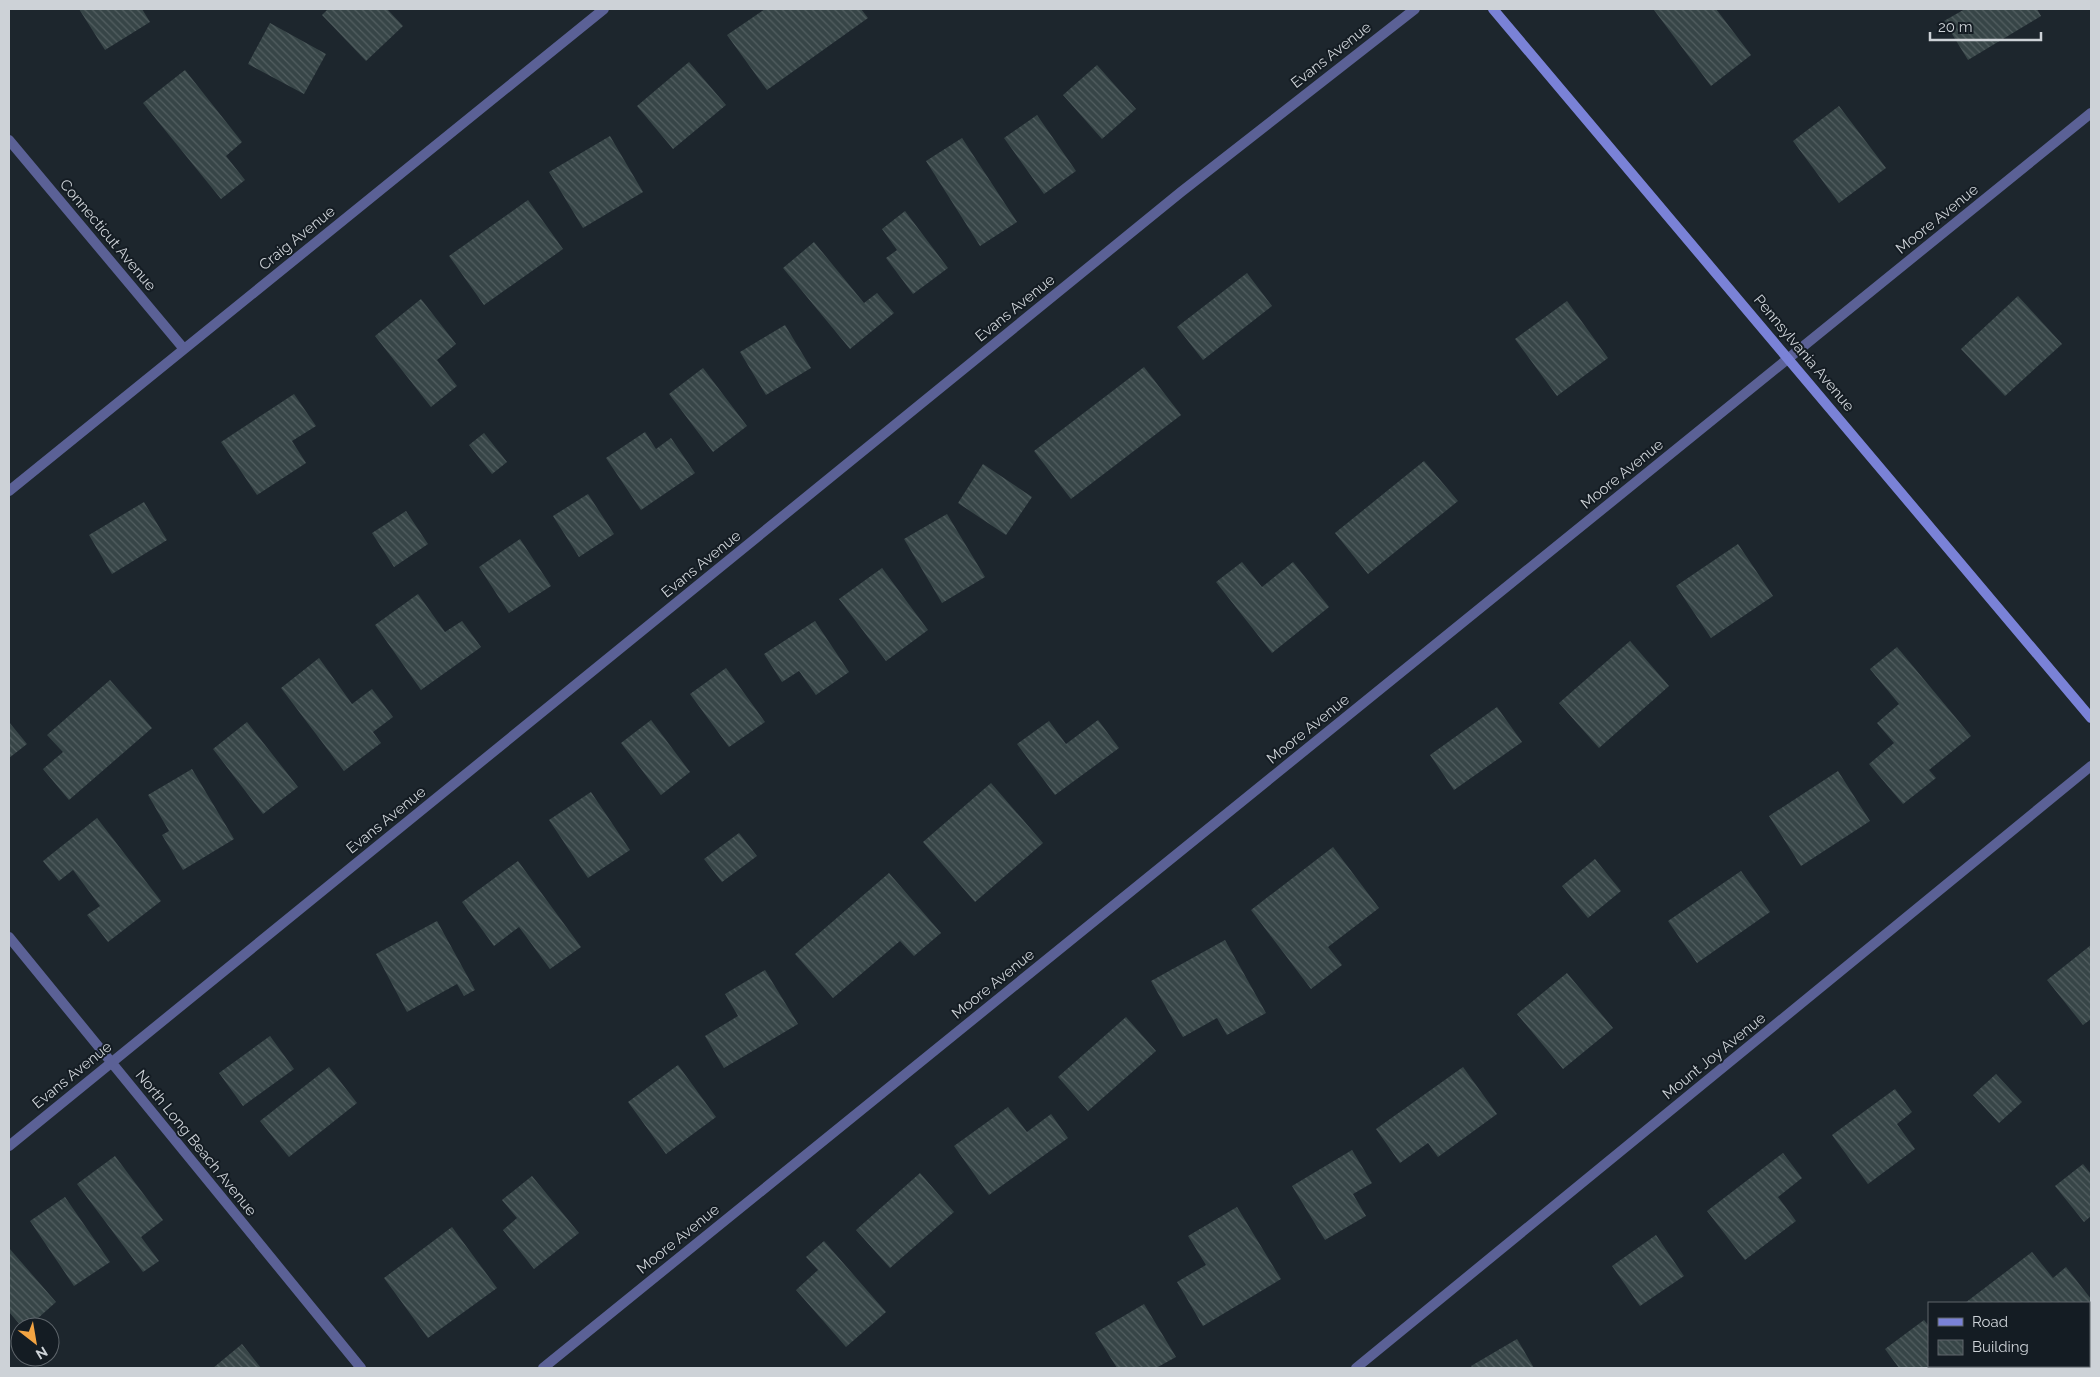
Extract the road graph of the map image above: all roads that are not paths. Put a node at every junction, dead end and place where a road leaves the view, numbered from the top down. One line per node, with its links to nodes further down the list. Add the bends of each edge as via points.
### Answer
1 (604, 9): 6 (street, Craig Avenue)
2 (1415, 9): 12 (street, Evans Avenue, via 1173,198)
3 (1493, 9): 7 (street, Pennsylvania Avenue)
4 (2091, 113): 7 (street, Moore Avenue)
5 (9, 140): 6 (street, Connecticut Avenue)
6 (184, 349): 8 (street, Craig Avenue)
7 (1790, 358): 9 (street, Pennsylvania Avenue); 15 (street, Moore Avenue)
8 (9, 491)
9 (2091, 718)
10 (2091, 766): 16 (street, Mount Joy Avenue)
11 (9, 937): 12 (street, North Long Beach Avenue)
12 (112, 1063): 13 (street, Evans Avenue); 14 (street, North Long Beach Avenue)
13 (9, 1146)
14 (361, 1368)
15 (543, 1368)
16 (1356, 1368)

